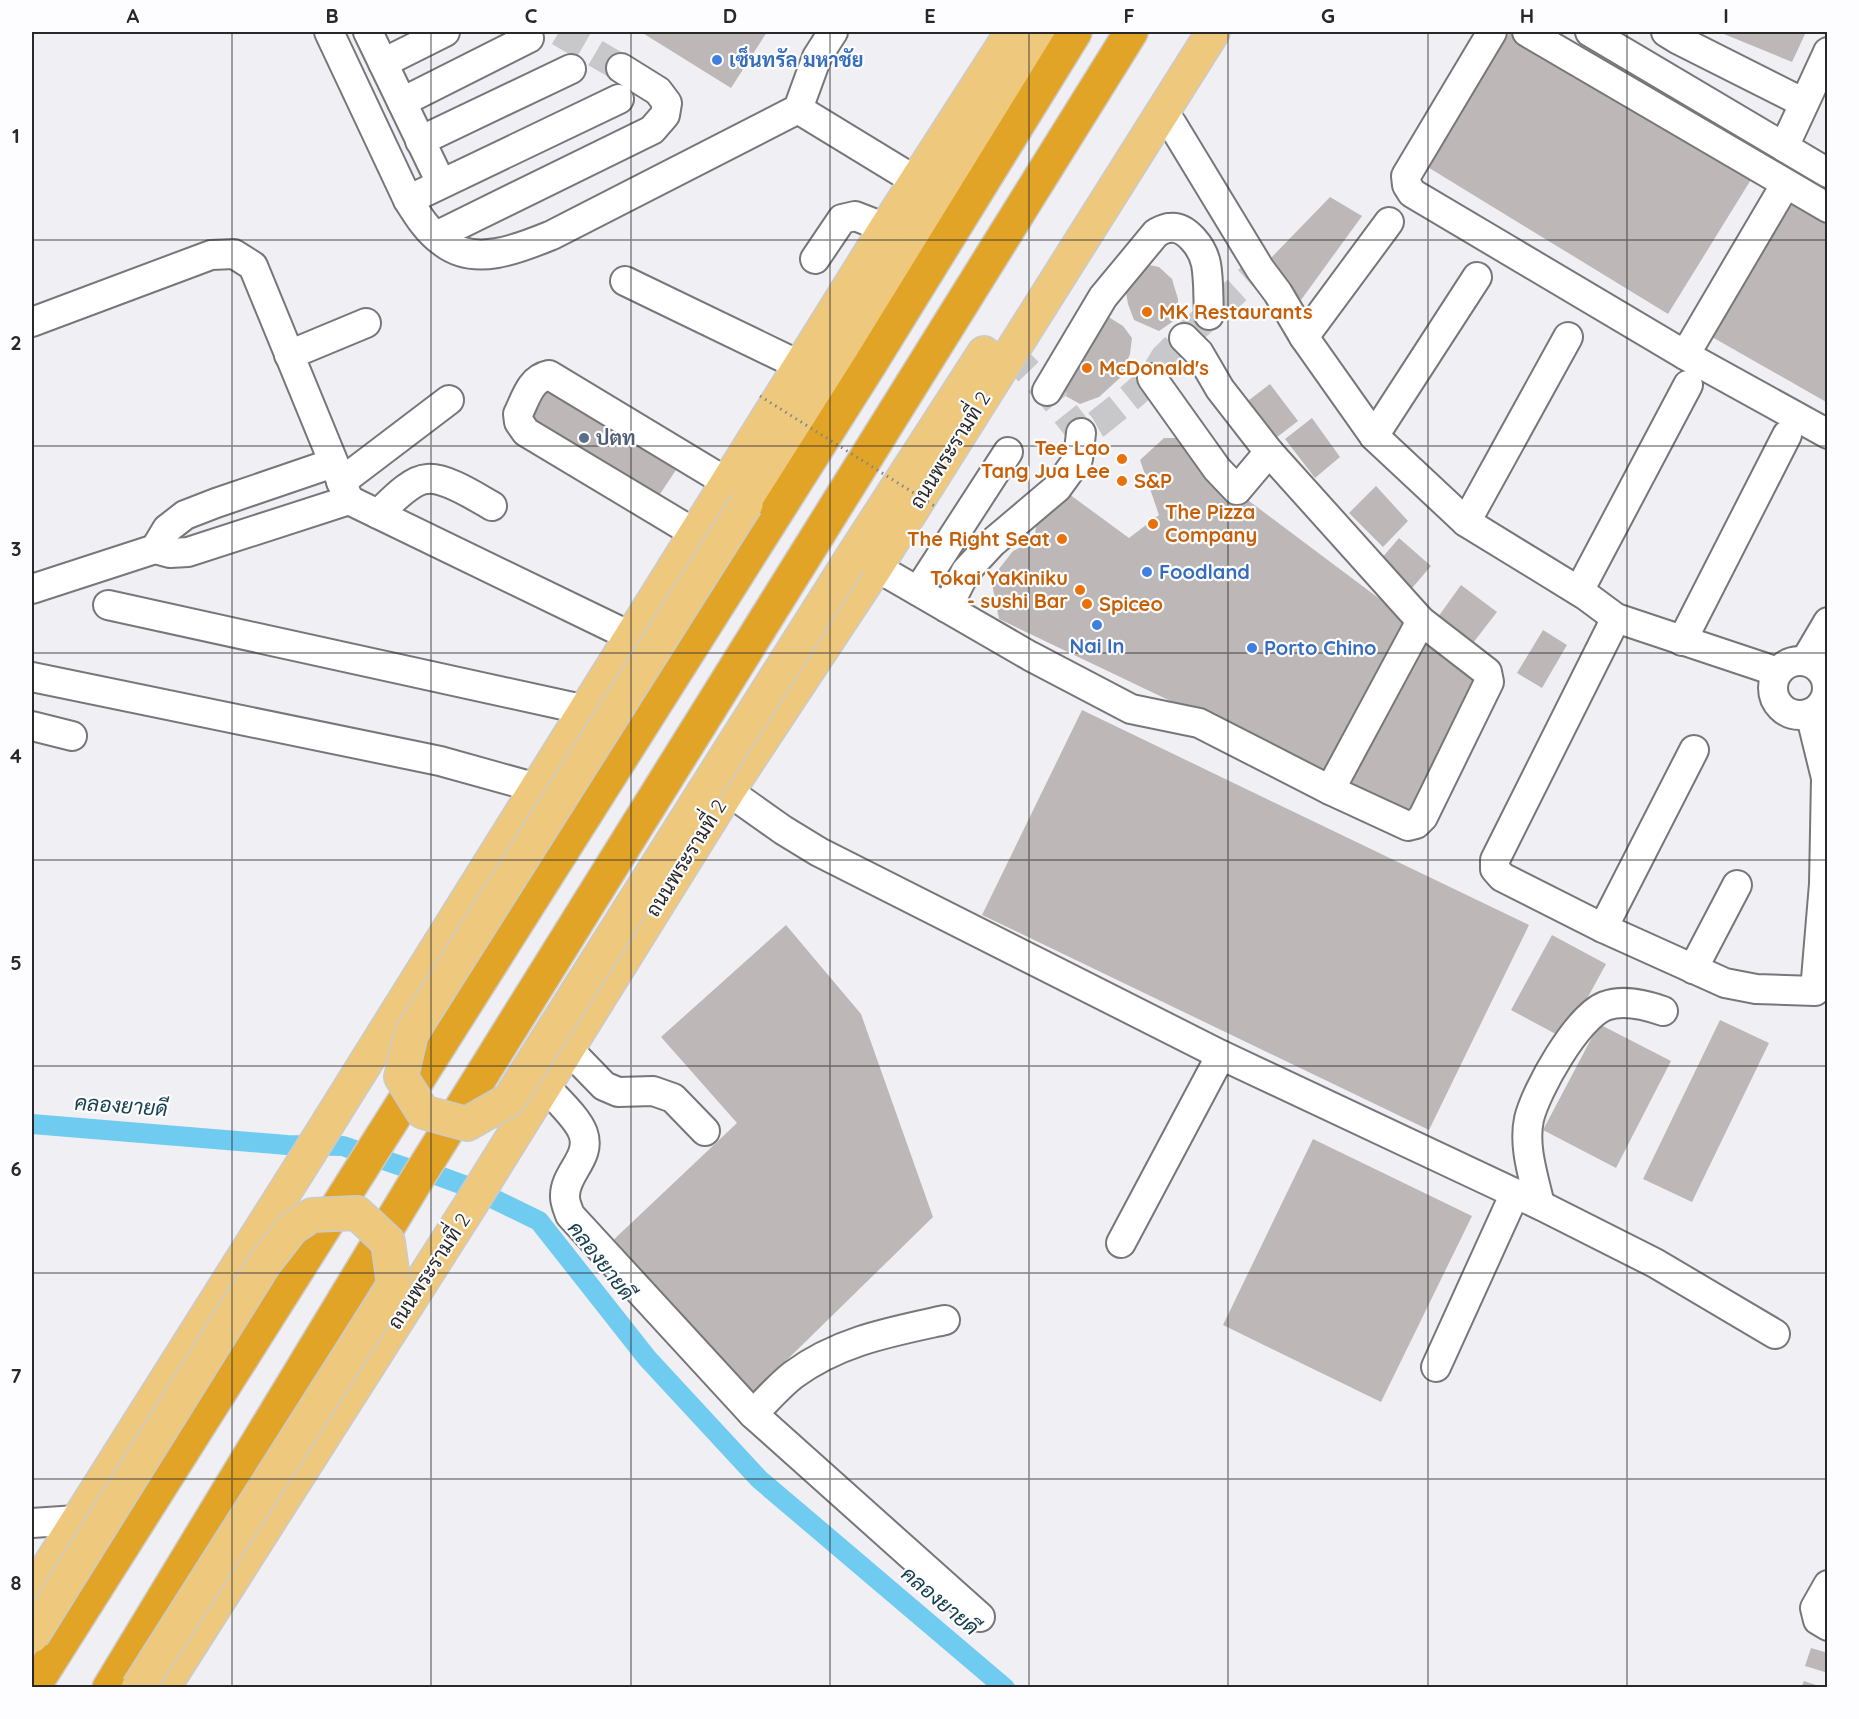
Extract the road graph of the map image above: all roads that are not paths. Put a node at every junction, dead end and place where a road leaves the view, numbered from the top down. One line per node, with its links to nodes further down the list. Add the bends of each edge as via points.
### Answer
1 (368, 32): 14 (street); 16 (street)
2 (445, 32): 16 (street)
3 (833, 32): 23 (street, via 817,57)
4 (1012, 32): 28 (main road)
5 (1041, 32): 59 (main road)
6 (1075, 32): 112 (highway, via 863,376)
7 (1131, 32): 113 (highway, via 425,1166)
8 (1213, 32): 19 (main road, ถนนพระรามที่ 2)
9 (1492, 32): 46 (street, via 1406,176 1407,185 1412,192)
10 (1527, 32): 30 (street)
11 (1590, 32): 26 (street)
12 (1666, 32): 22 (street)
13 (529, 38): 21 (street)
14 (332, 39): 31 (street)
15 (1827, 52): 22 (street)
16 (383, 63): 21 (street)
17 (621, 68): 35 (street, via 658,91 667,103 665,116 652,130)
18 (571, 69): 25 (street)
19 (1186, 76): 24 (main road, ถนนพระรามที่ 2); 65 (main road, via 1104,168)
20 (619, 99): 29 (street)
21 (402, 102): 25 (street)
22 (1804, 103): 26 (street)
23 (798, 109): 28 (street); 35 (street, via 552,235 517,249 459,252)
24 (1163, 112): 42 (street); 65 (main road, ถนนพระรามที่ 2)
25 (420, 141): 29 (street)
26 (1784, 147): 27 (street)
27 (1827, 173)
28 (916, 181): 34 (main road)
29 (441, 183): 31 (street)
30 (1785, 184): 32 (street); 46 (street)
31 (408, 200): 35 (street)
32 (1827, 208)
33 (1389, 222): 42 (street)
34 (886, 228): 36 (street, via 855,216 842,219); 47 (main road)
35 (436, 236)
36 (814, 259)
37 (1477, 277): 55 (street)
38 (625, 281): 47 (street)
39 (1209, 315): 50 (street, via 1206,261 1197,245 1184,231 1175,228 1156,233 1103,297)
40 (32, 322): 45 (street, via 211,255 234,254 253,266)
41 (366, 323): 45 (street)
42 (1304, 337): 55 (street)
43 (1568, 337): 62 (street)
44 (1184, 338): 57 (street)
45 (289, 355): 58 (street)
46 (1684, 355): 53 (street)
47 (801, 366): 59 (main road)
48 (1152, 378): 57 (street, via 1217,469 1237,490)
49 (1688, 385): 68 (street)
50 (1047, 391)
51 (449, 400): 58 (street)
52 (1081, 433): 70 (street, via 1078,459 1057,488 992,543 966,571)
53 (1827, 434)
54 (1787, 435): 75 (street)
55 (1374, 436): 62 (street)
56 (1008, 452): 67 (street)
57 (1269, 452): 72 (street)
58 (341, 482): 61 (street); 64 (street, via 188,552); 64 (street, via 216,503 185,515 167,529)
59 (737, 493): 63 (main road); 63 (street, via 549,375 534,381 518,414 526,432); 65 (main road, bridge, via 411,1034 402,1077 423,1112 467,1124 509,1100)
60 (492, 506): 61 (street, via 446,482 426,478 405,489)
61 (378, 514): 74 (street)
62 (1466, 522): 68 (street)
63 (696, 534): 74 (main road)
64 (155, 549): 66 (street)
65 (863, 564): 67 (street); 88 (main road, ถนนพระรามที่ 2)
66 (32, 589)
67 (918, 591): 70 (street)
68 (1580, 591): 71 (street)
69 (108, 605): 80 (street)
70 (947, 608): 87 (street, via 1131,709 1199,723)
71 (1617, 618): 75 (street); 91 (street, via 1496,860 1495,869 1502,877)
72 (1420, 621): 87 (street); 87 (street, via 1490,677 1423,817 1408,826)
73 (1827, 622): 76 (street)
74 (632, 637): 80 (main road)
75 (1682, 641): 77 (street)
76 (1805, 662): 77 (street, via 1790,663); 79 (street, via 1818,668)
77 (1778, 672): 81 (street, via 1773,689 1779,705 1793,714)
78 (32, 677): 86 (street, via 440,761)
79 (1827, 681): 81 (street, via 1826,697)
80 (586, 710): 86 (main road)
81 (1810, 713): 85 (street)
82 (32, 726): 83 (street)
83 (72, 736)
84 (1694, 750): 91 (street)
85 (1827, 778): 89 (street)
86 (537, 788): 105 (main road)
87 (1330, 790)
88 (728, 791): 95 (main road, ถนนพระรามที่ 2); 96 (street, via 819,852)
89 (1826, 884): 93 (street)
90 (1737, 885): 92 (street)
91 (1603, 928): 92 (street)
92 (1694, 969): 93 (street, via 1725,983 1756,989)
93 (1821, 991)
94 (1664, 1011): 99 (street, via 1638,1003 1605,1006 1590,1017 1550,1069 1529,1119)
95 (567, 1049): 97 (main road, ถนนพระรามที่ 2); 98 (street, via 604,1086 618,1092 653,1091 673,1098)
96 (1221, 1055): 99 (street); 100 (street)
97 (545, 1086): 104 (street, via 577,1123 586,1147 566,1185 564,1199 570,1215); 115 (main road, ถนนพระรามที่ 2)
98 (705, 1131)
99 (1527, 1199): 102 (street, via 1654,1263); 103 (street)
100 (1121, 1244)
101 (945, 1320): 104 (street, via 848,1344 819,1358 792,1376)
102 (1776, 1334)
103 (1436, 1367)
104 (753, 1414): 109 (street)
105 (77, 1520): 106 (street); 108 (main road)
106 (32, 1523)
107 (1827, 1584): 110 (street, via 1815,1608 1818,1620)
108 (32, 1593)
109 (980, 1617)
110 (1827, 1626)
111 (32, 1636): 114 (main road, bridge, via 264,1264 292,1228 312,1215 357,1214 388,1242 394,1285)
112 (33, 1688)
113 (109, 1688)
114 (138, 1688)
115 (163, 1688)

